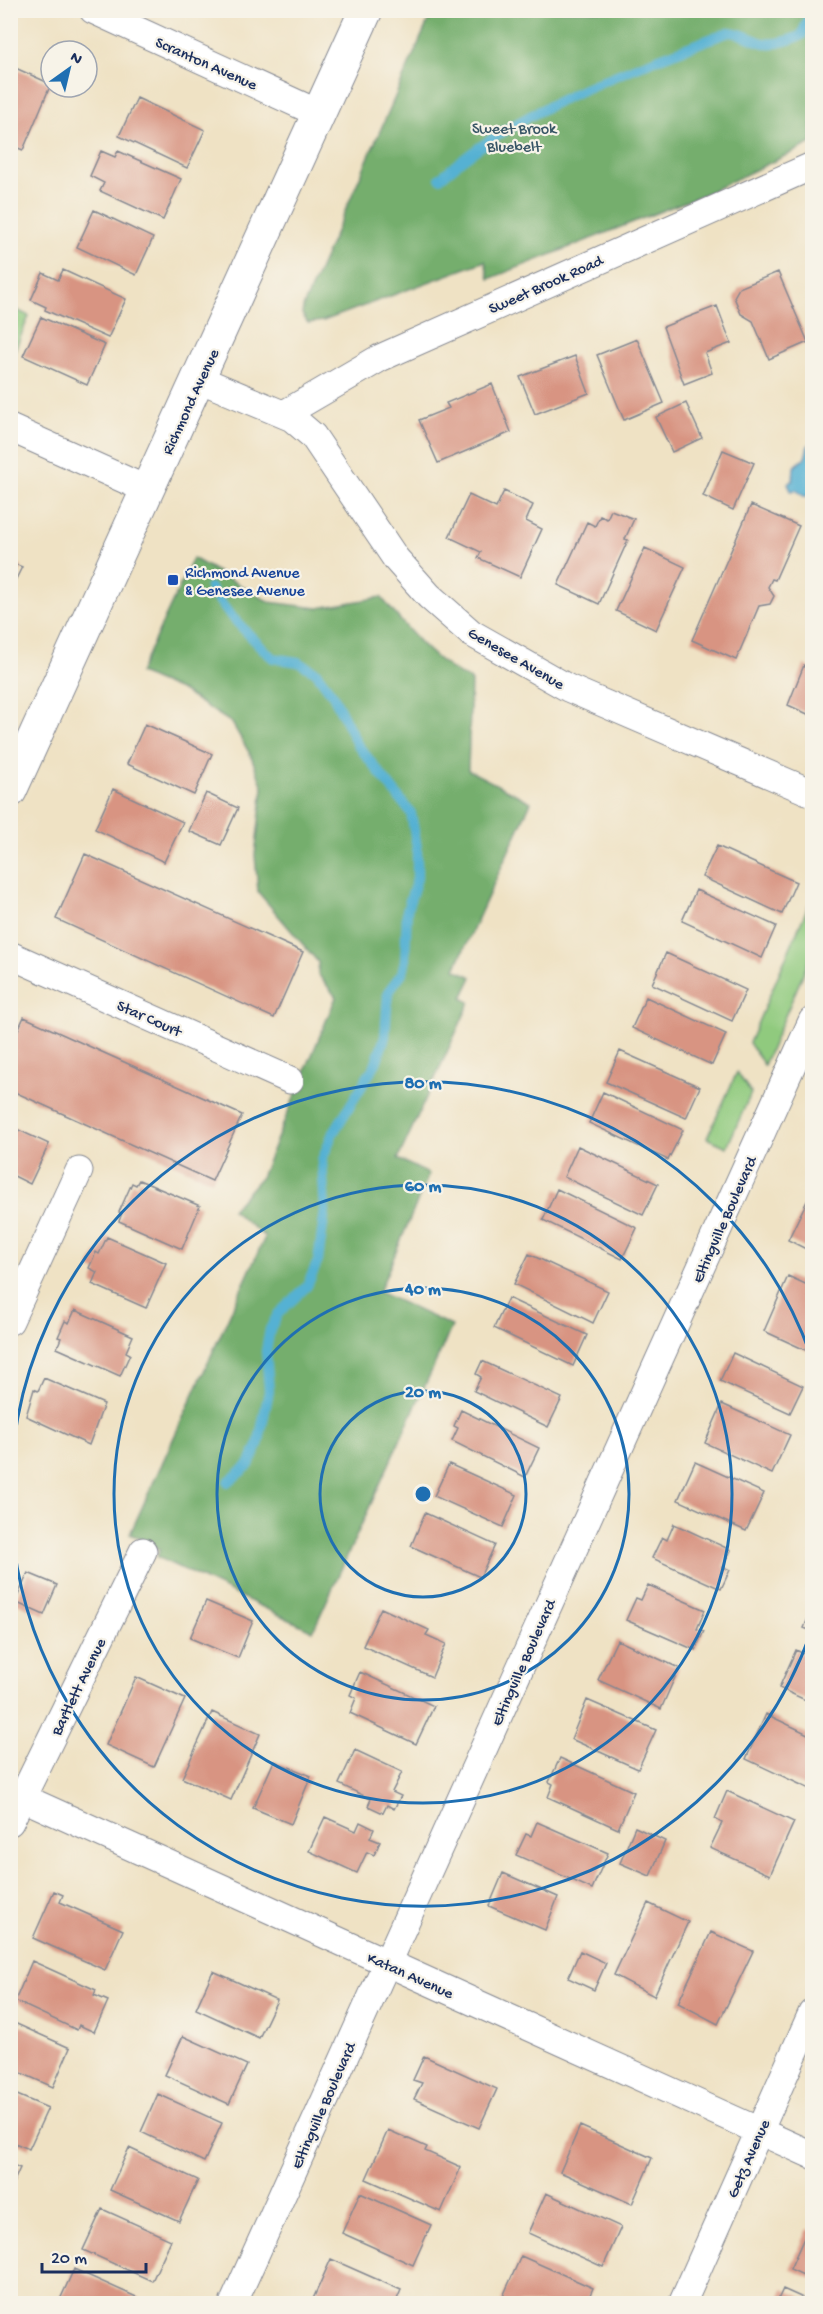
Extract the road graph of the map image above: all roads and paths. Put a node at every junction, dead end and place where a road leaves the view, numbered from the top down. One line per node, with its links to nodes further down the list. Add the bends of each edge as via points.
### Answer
1 (93, 10): 3 (street, Scranton Avenue)
2 (366, 10): 3 (main road, Richmond Avenue)
3 (320, 114): 5 (main road, Richmond Avenue)
4 (813, 166): 6 (street, Sweet Brook Road, via 380,358)
5 (199, 379): 6 (street, Genesee Avenue); 8 (main road, Richmond Avenue)
6 (284, 414): 10 (street, Genesee Avenue, via 313,436 396,559 429,596 471,633 568,688)
7 (10, 428): 8 (street)
8 (148, 490): 9 (main road, Richmond Avenue)
9 (10, 791)
10 (813, 793)
11 (10, 955): 13 (street, Star Court)
12 (813, 1021): 19 (street, Eltingville Boulevard)
13 (290, 1080)
14 (79, 1171): 15 (street)
15 (14, 1305)
16 (143, 1551): 17 (street, Bartlett Avenue)
17 (17, 1795): 18 (street, Bartlett Avenue); 19 (street, Katan Avenue)
18 (10, 1822)
19 (386, 1964): 21 (street, Katan Avenue); 23 (street, Eltingville Boulevard)
20 (813, 2013): 21 (street, Getz Avenue)
21 (758, 2131): 22 (street, Katan Avenue); 24 (street, Getz Avenue)
22 (813, 2155)
23 (233, 2304)
24 (682, 2304)

